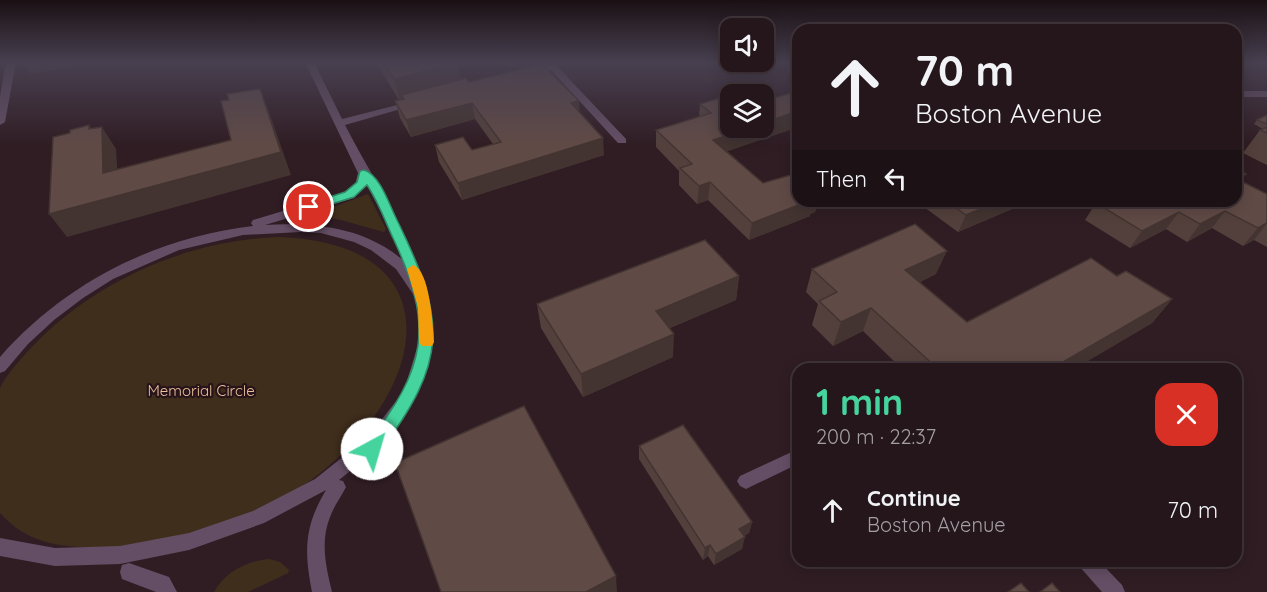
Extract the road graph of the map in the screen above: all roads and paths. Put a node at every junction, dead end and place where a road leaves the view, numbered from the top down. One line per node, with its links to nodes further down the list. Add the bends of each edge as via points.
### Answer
1 (323, 90): 8 (street)
2 (574, 90): 9 (street)
3 (1242, 94): 4 (street)
4 (1267, 94)
5 (2, 96): 7 (street)
6 (422, 102): 8 (street)
7 (0, 122)
8 (339, 123): 10 (street)
9 (622, 141)
10 (364, 173): 11 (street, via 362,183 350,195); 12 (street, via 411,263)
11 (215, 236): 12 (street, via 287,227 349,236 375,246 397,262); 13 (street, via 159,253 93,286 49,317)
12 (420, 292): 15 (street, via 428,332 418,379 387,431)
13 (0, 367)
14 (792, 459): 16 (street)
15 (343, 477): 17 (street, via 291,515); 23 (street, via 315,532 314,552)
16 (746, 481)
17 (230, 545)
18 (0, 547): 21 (street, via 50,568)
19 (164, 565): 21 (street)
20 (1092, 567): 24 (street)
21 (112, 572): 22 (street, via 162,584)
22 (167, 592)
23 (322, 592)
24 (1115, 592)

